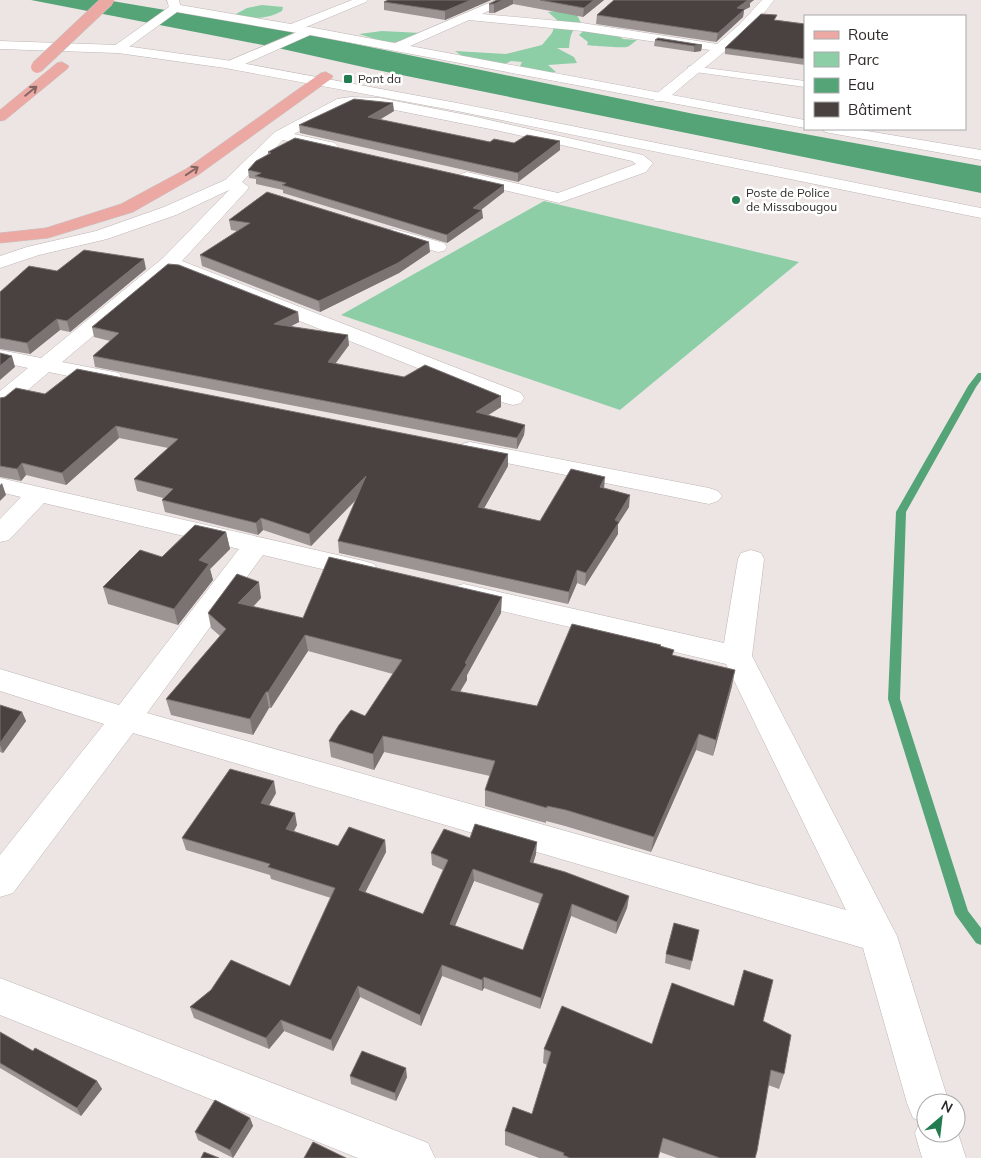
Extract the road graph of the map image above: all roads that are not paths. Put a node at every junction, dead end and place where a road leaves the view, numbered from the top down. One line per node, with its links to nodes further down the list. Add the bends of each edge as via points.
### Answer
1 (108, 0): 18 (main road, bridge)
2 (362, 0): 9 (street)
3 (505, 0): 6 (street)
4 (768, 0): 15 (street, via 748,25)
5 (173, 6): 9 (street); 13 (street)
6 (466, 16): 8 (street); 14 (street)
7 (596, 16): 8 (street)
8 (582, 27): 15 (street)
9 (302, 31): 14 (street); 16 (street)
10 (92, 37): 24 (main road, one-way to 10)
11 (0, 41): 13 (street)
12 (0, 45): 13 (street)
13 (122, 47): 16 (street)
14 (397, 48): 21 (street)
15 (720, 48): 17 (street)
16 (236, 63): 19 (street)
17 (692, 70): 20 (lane); 21 (street)
18 (23, 77)
19 (313, 77): 22 (street); 35 (main road, via 140,192 109,206 66,219); 37 (main road, one-way to 19, via 48,233 135,204 192,172)
20 (804, 84)
21 (660, 98): 25 (street)
22 (461, 104): 23 (street); 33 (street); 34 (street)
23 (443, 114): 27 (street, via 352,100 342,102); 30 (street, via 637,158 645,163 640,168 559,198)
24 (0, 116)
25 (804, 124)
26 (836, 130): 29 (street)
27 (280, 135): 28 (street); 31 (street)
28 (347, 150)
29 (981, 155)
30 (453, 174)
31 (236, 185): 32 (street); 39 (street); 40 (street, via 153,217)
32 (260, 192)
33 (981, 203)
34 (981, 214)
35 (0, 230)
36 (382, 230): 38 (street)
37 (0, 238)
38 (438, 247)
39 (170, 262): 42 (street); 44 (street)
40 (1, 263)
41 (0, 356): 42 (street)
42 (45, 365): 43 (street); 45 (street)
43 (133, 382)
44 (513, 398)
45 (0, 402)
46 (445, 444): 49 (street)
47 (0, 485): 48 (street)
48 (38, 494): 50 (street); 51 (street)
49 (709, 496)
50 (0, 534)
51 (256, 545): 53 (street); 57 (street)
52 (751, 559): 55 (street)
53 (391, 576)
54 (439, 587): 55 (street)
55 (737, 656): 59 (street)
56 (0, 680): 57 (street)
57 (126, 719): 58 (street); 59 (street)
58 (0, 882)
59 (878, 936): 61 (street)
60 (0, 996): 63 (street)
61 (925, 1093)
62 (940, 1143): 64 (street)
63 (413, 1158)
64 (944, 1158)

